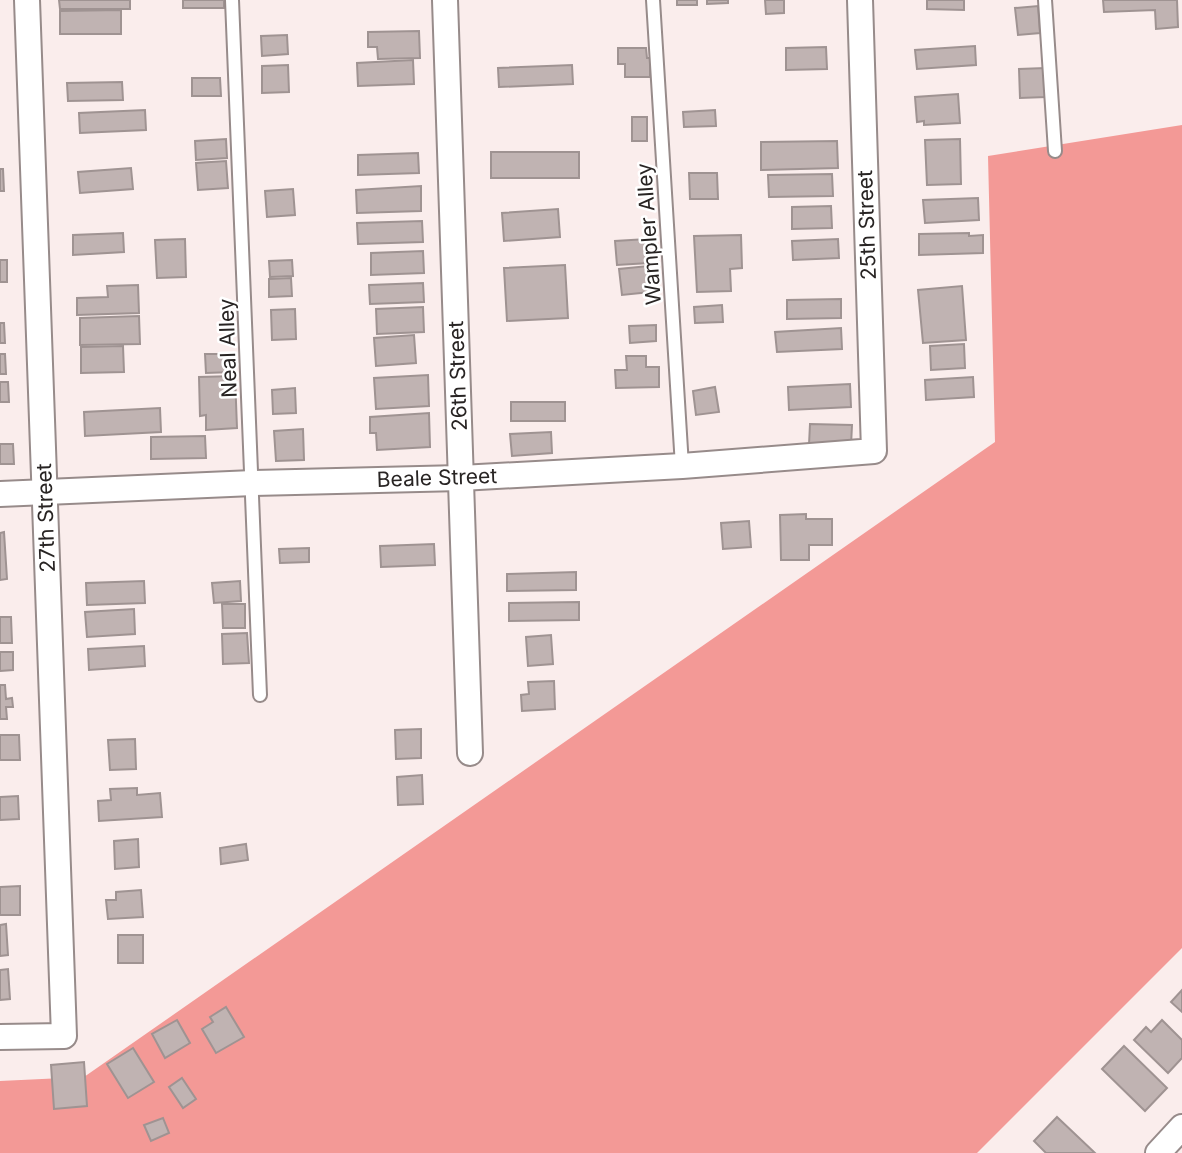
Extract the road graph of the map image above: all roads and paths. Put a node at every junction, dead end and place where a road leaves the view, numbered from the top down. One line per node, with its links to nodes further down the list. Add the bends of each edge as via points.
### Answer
1 (27, 0): 12 (street, 27th Street)
2 (232, 0): 11 (lane, Neal Alley)
3 (445, 0): 10 (street, 26th Street)
4 (653, 0): 9 (lane, Wampler Alley)
5 (860, 0): 8 (street, 25th Street)
6 (1045, 0): 7 (lane)
7 (1055, 152)
8 (874, 451): 9 (street, Beale Street)
9 (682, 466): 10 (street, Beale Street)
10 (461, 478): 11 (street, Beale Street); 15 (street, 26th Street)
11 (253, 483): 12 (street, Beale Street); 14 (lane, Neal Alley)
12 (45, 492): 13 (street, Beale Street); 16 (street, 27th Street, via 64,1036)
13 (0, 494)
14 (260, 695)
15 (470, 753)
16 (0, 1037)
17 (1182, 1127): 18 (street)
18 (1158, 1153)

